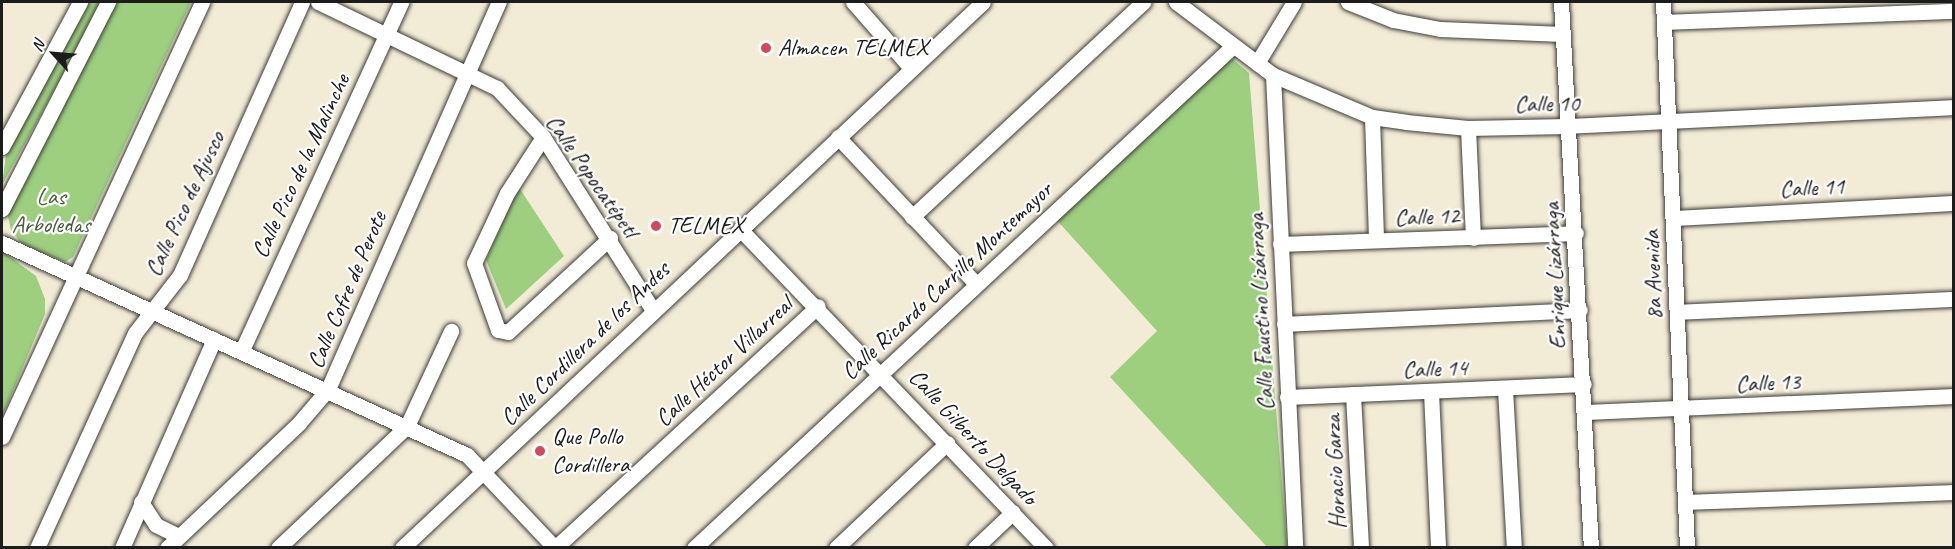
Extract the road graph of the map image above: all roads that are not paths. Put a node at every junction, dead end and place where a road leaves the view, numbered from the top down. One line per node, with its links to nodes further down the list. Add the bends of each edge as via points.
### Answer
1 (80, 2): 32 (street)
2 (108, 2): 34 (street)
3 (202, 2): 44 (street)
4 (302, 2): 48 (street, Calle Pico de Ajusco, via 180,275)
5 (318, 2): 18 (street, Calle Popocatépetl)
6 (401, 2): 18 (street, Calle Pico de la Malinche)
7 (499, 2): 23 (street, Calle Cofre de Perote)
8 (853, 2): 22 (street)
9 (983, 2): 22 (street, Calle Cordillera de los Andes)
10 (1143, 2): 35 (street)
11 (1176, 2): 20 (street, Calle 10)
12 (1294, 2): 21 (street)
13 (1348, 2): 19 (street, via 1393,20 1440,29)
14 (1561, 2): 19 (street, Enrique Lizárraga)
15 (1663, 2): 17 (street, 8a Avenida)
16 (1953, 11): 17 (street)
17 (1664, 22): 27 (street, 8a Avenida)
18 (387, 33): 23 (street, Calle Popocatépetl); 55 (street, Calle Pico de la Malinche)
19 (1563, 34): 28 (street, Enrique Lizárraga)
20 (1232, 47): 21 (street, Calle 10); 45 (street, Calle Ricardo Carrillo Montemayor)
21 (1257, 63): 24 (street, Calle 10)
22 (911, 69): 30 (street, Calle Cordillera de los Andes)
23 (466, 72): 31 (street, Calle Popocatépetl, via 493,85); 58 (street, Calle Cofre de Perote)
24 (1273, 75): 26 (street, Calle 10); 43 (street, Calle Faustino Lizárraga)
25 (1953, 107): 27 (street, Calle 10)
26 (1372, 117): 29 (street, Calle 10); 41 (street)
27 (1670, 123): 28 (street, Calle 10); 36 (street, 8a Avenida)
28 (1567, 126): 29 (street, Calle 10); 38 (street, Enrique Lizárraga)
29 (1468, 128): 40 (street)
30 (838, 136): 35 (street); 37 (street, Calle Cordillera de los Andes)
31 (543, 137): 39 (street, Calle Popocatépetl); 39 (street, via 507,193 474,263 498,330 508,333)
32 (2, 147)
33 (1953, 203): 36 (street, Calle 11)
34 (2, 209)
35 (912, 217): 45 (street)
36 (1673, 218): 51 (street, 8a Avenida)
37 (740, 229): 47 (street, Calle Gilberto Delgado); 49 (street, Calle Cordillera de los Andes)
38 (1576, 233): 40 (street, Calle 12); 50 (street, Enrique Lizárraga)
39 (610, 238): 49 (street, Calle Popocatépetl)
40 (1473, 238): 41 (street, Calle 12)
41 (1376, 240): 43 (street, Calle 12)
42 (2, 243): 44 (street)
43 (1280, 244): 52 (street, Calle Faustino Lizárraga)
44 (75, 277): 48 (street); 67 (street)
45 (976, 284): 56 (street, Calle Ricardo Carrillo Montemayor)
46 (1953, 298): 51 (street)
47 (818, 306): 56 (street, Calle Gilberto Delgado); 80 (street, Calle Héctor Villarreal)
48 (153, 310): 54 (street); 75 (street, Calle Pico de Ajusco, via 135,333)
49 (653, 310): 69 (street, Calle Cordillera de los Andes)
50 (1580, 310): 52 (street); 57 (street, Enrique Lizárraga)
51 (1677, 312): 64 (street, 8a Avenida)
52 (1284, 324): 63 (street, Calle Faustino Lizárraga)
53 (451, 330): 66 (street)
54 (214, 339): 55 (street); 71 (street)
55 (242, 350): 58 (street)
56 (882, 374): 68 (street, Calle Gilberto Delgado); 81 (street, Calle Ricardo Carrillo Montemayor)
57 (1584, 384): 59 (street, Calle 14); 65 (street, Enrique Lizárraga)
58 (328, 389): 66 (street); 74 (street, Calle Cofre de Perote, via 299,423)
59 (1505, 389): 60 (street, Calle 14); 88 (street)
60 (1431, 392): 61 (street, Calle 14); 87 (street)
61 (1353, 394): 63 (street, Calle 14); 86 (street, Horacio Garza)
62 (1953, 396): 64 (street, Calle 13)
63 (1287, 397): 85 (street, Calle Faustino Lizárraga)
64 (1682, 409): 65 (street, Calle 13); 72 (street, 8a Avenida)
65 (1586, 412): 89 (street, Enrique Lizárraga)
66 (407, 426): 69 (street, via 468,455); 78 (street)
67 (2, 437)
68 (947, 443): 73 (street, Calle Gilberto Delgado); 82 (street)
69 (485, 471): 79 (street, Calle Cordillera de los Andes); 80 (street)
70 (1953, 492): 72 (street)
71 (141, 502): 74 (street, via 156,525); 76 (street)
72 (1685, 502): 90 (street, 8a Avenida)
73 (1013, 512): 83 (street); 84 (street, Calle Gilberto Delgado)
74 (179, 536): 77 (street, Calle Cofre de Perote)
75 (37, 548)
76 (122, 548)
77 (167, 548)
78 (278, 548)
79 (402, 548)
80 (555, 548)
81 (694, 548)
82 (836, 548)
83 (975, 548)
84 (1046, 548)
85 (1295, 548)
86 (1360, 548)
87 (1438, 548)
88 (1514, 548)
89 (1591, 548)
90 (1687, 548)

